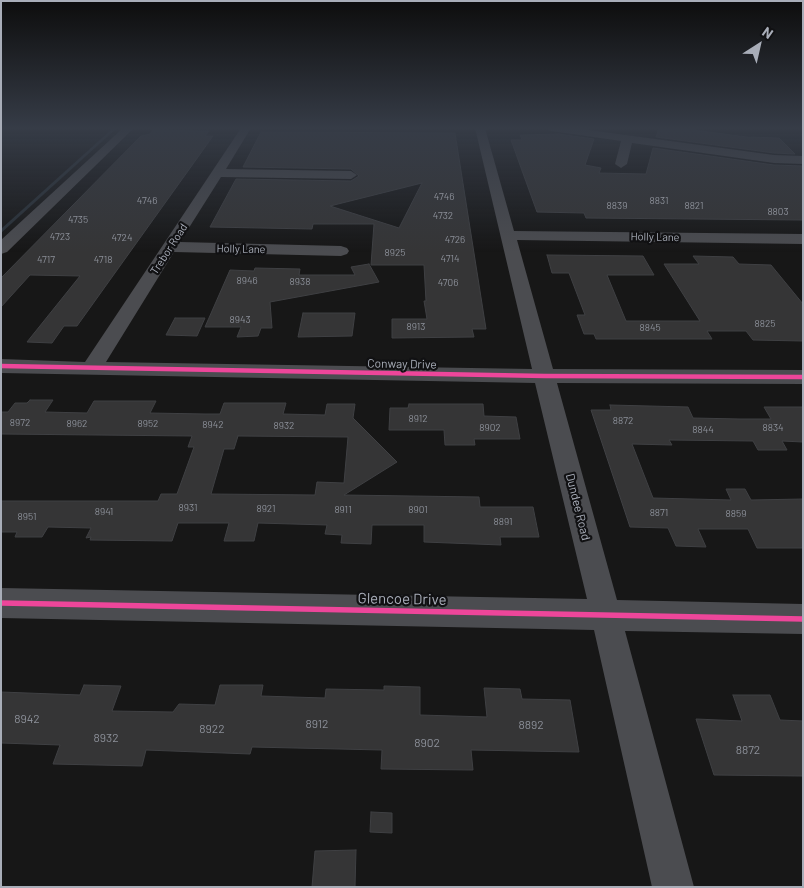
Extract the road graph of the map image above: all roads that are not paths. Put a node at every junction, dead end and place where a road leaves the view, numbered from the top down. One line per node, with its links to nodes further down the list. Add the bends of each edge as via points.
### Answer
1 (85, 169): 9 (street)
2 (220, 169): 4 (street, Trebor Road)
3 (491, 169): 6 (street, Dundee Road)
4 (218, 173): 5 (street); 8 (street, Trebor Road)
5 (352, 175)
6 (508, 236): 7 (street, Holly Lane); 13 (street, Dundee Road)
7 (803, 239)
8 (171, 247): 10 (street, Holly Lane); 12 (street, Trebor Road)
9 (1, 249)
10 (341, 251)
11 (1, 366): 12 (street, Conway Drive)
12 (91, 369): 13 (street, Conway Drive)
13 (545, 376): 14 (street, Conway Drive); 16 (street, Dundee Road)
14 (803, 376)
15 (1, 603): 16 (street, Glencoe Drive)
16 (606, 616): 17 (street, Glencoe Drive); 18 (street, Dundee Road)
17 (803, 618)
18 (673, 887)

